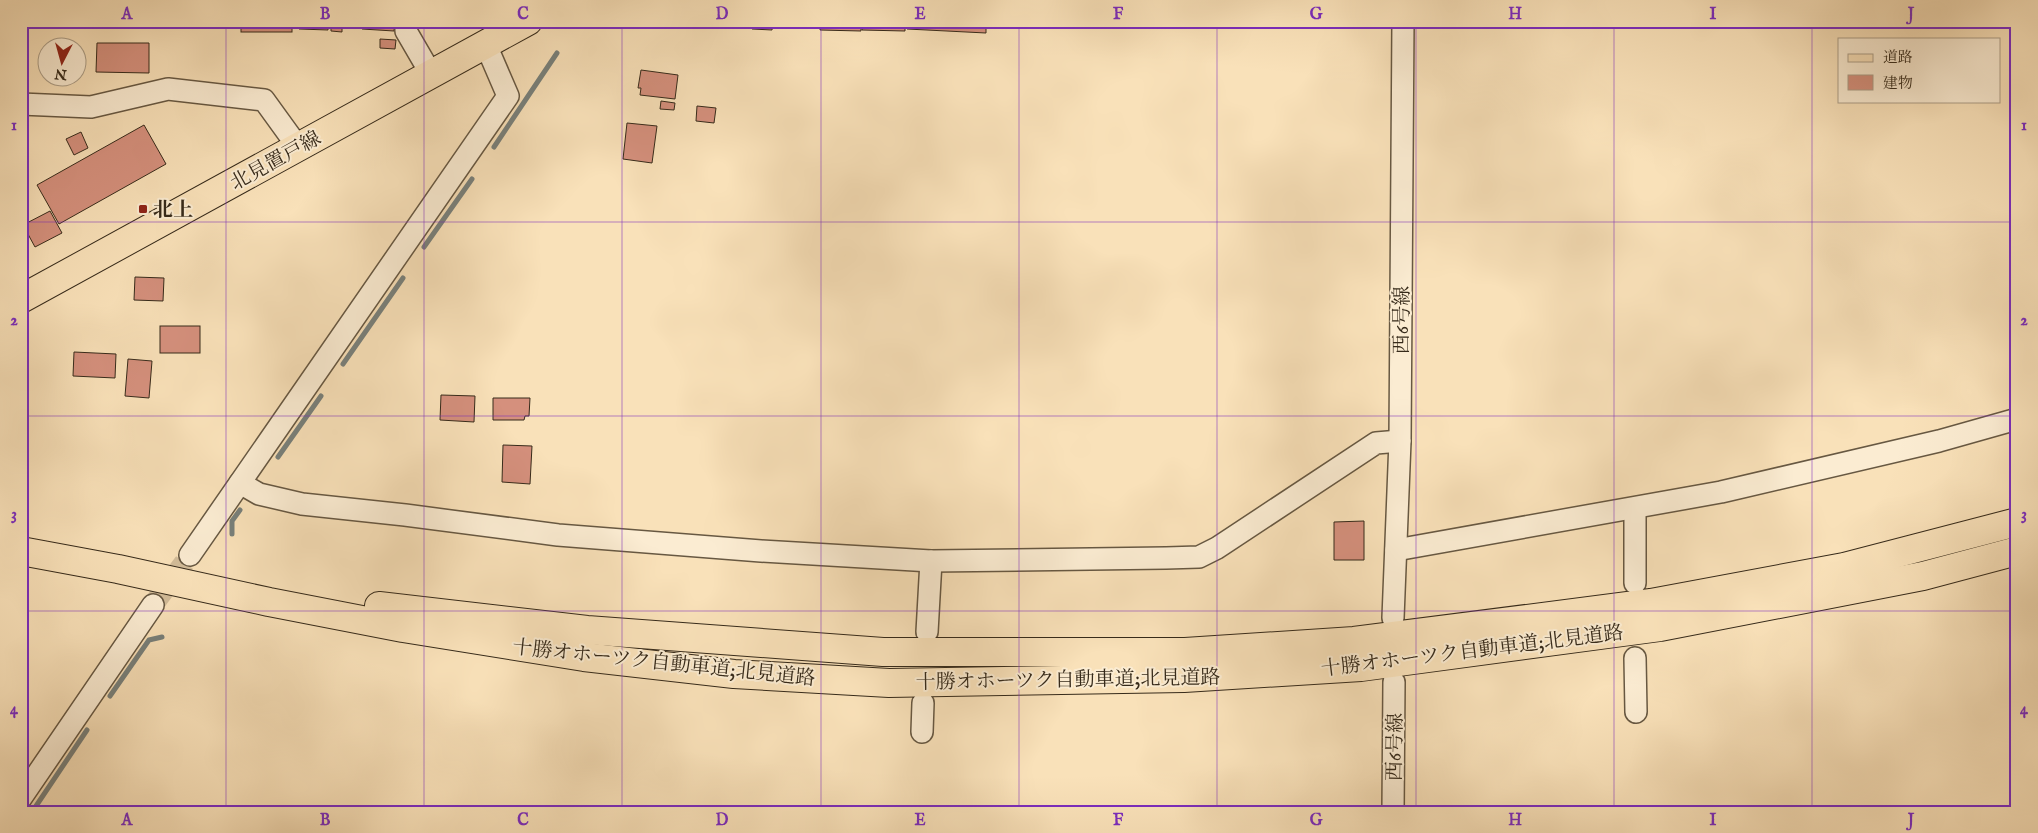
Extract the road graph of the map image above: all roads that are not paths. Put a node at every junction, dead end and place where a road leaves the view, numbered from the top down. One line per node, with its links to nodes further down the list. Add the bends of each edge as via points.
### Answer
1 (406, 21): 5 (street, via 406,31)
2 (528, 21): 4 (main road, 北見置戸線)
3 (1403, 21): 10 (street, 西6号線)
4 (486, 45): 5 (main road, 北見置戸線); 11 (street, via 508,96)
5 (431, 74): 7 (main road, 北見置戸線)
6 (21, 104): 7 (street, via 91,107 168,89 264,100)
7 (298, 147): 8 (main road, 北見置戸線)
8 (21, 299)
9 (2017, 419): 12 (street, via 1721,492)
10 (1400, 441): 16 (street, 西6号線); 20 (street, via 1376,443 1218,548 1199,557)
11 (240, 483): 19 (street); 20 (street, via 259,494 302,504 558,535)
12 (1635, 508): 16 (street); 22 (street)
13 (2017, 513): 15 (main road)
14 (2017, 522): 15 (main road, 十勝オホーツク自動車道;北見道路)
15 (1920, 547): 21 (main road, 十勝オホーツク自動車道;北見道路, via 1844,567 1651,604 1354,642 1184,652 882,652 587,630 406,610)
16 (1396, 550): 24 (street, 西6号線)
17 (22, 551): 21 (main road, 十勝オホーツク自動車道;北見道路)
18 (2017, 551): 21 (main road, 十勝オホーツク自動車道;北見道路, via 1923,576 1660,627 1361,667 1184,678 889,684 734,674 584,657 403,628)
19 (190, 555)
20 (931, 562): 25 (street)
21 (118, 569)
22 (1635, 583)
23 (154, 605): 31 (street)
24 (1393, 618)
25 (927, 632)
26 (1635, 658): 29 (street)
27 (1394, 682): 32 (street, 西6号線)
28 (923, 703): 30 (street)
29 (1636, 712)
30 (922, 732)
31 (21, 798)
32 (1393, 812)

